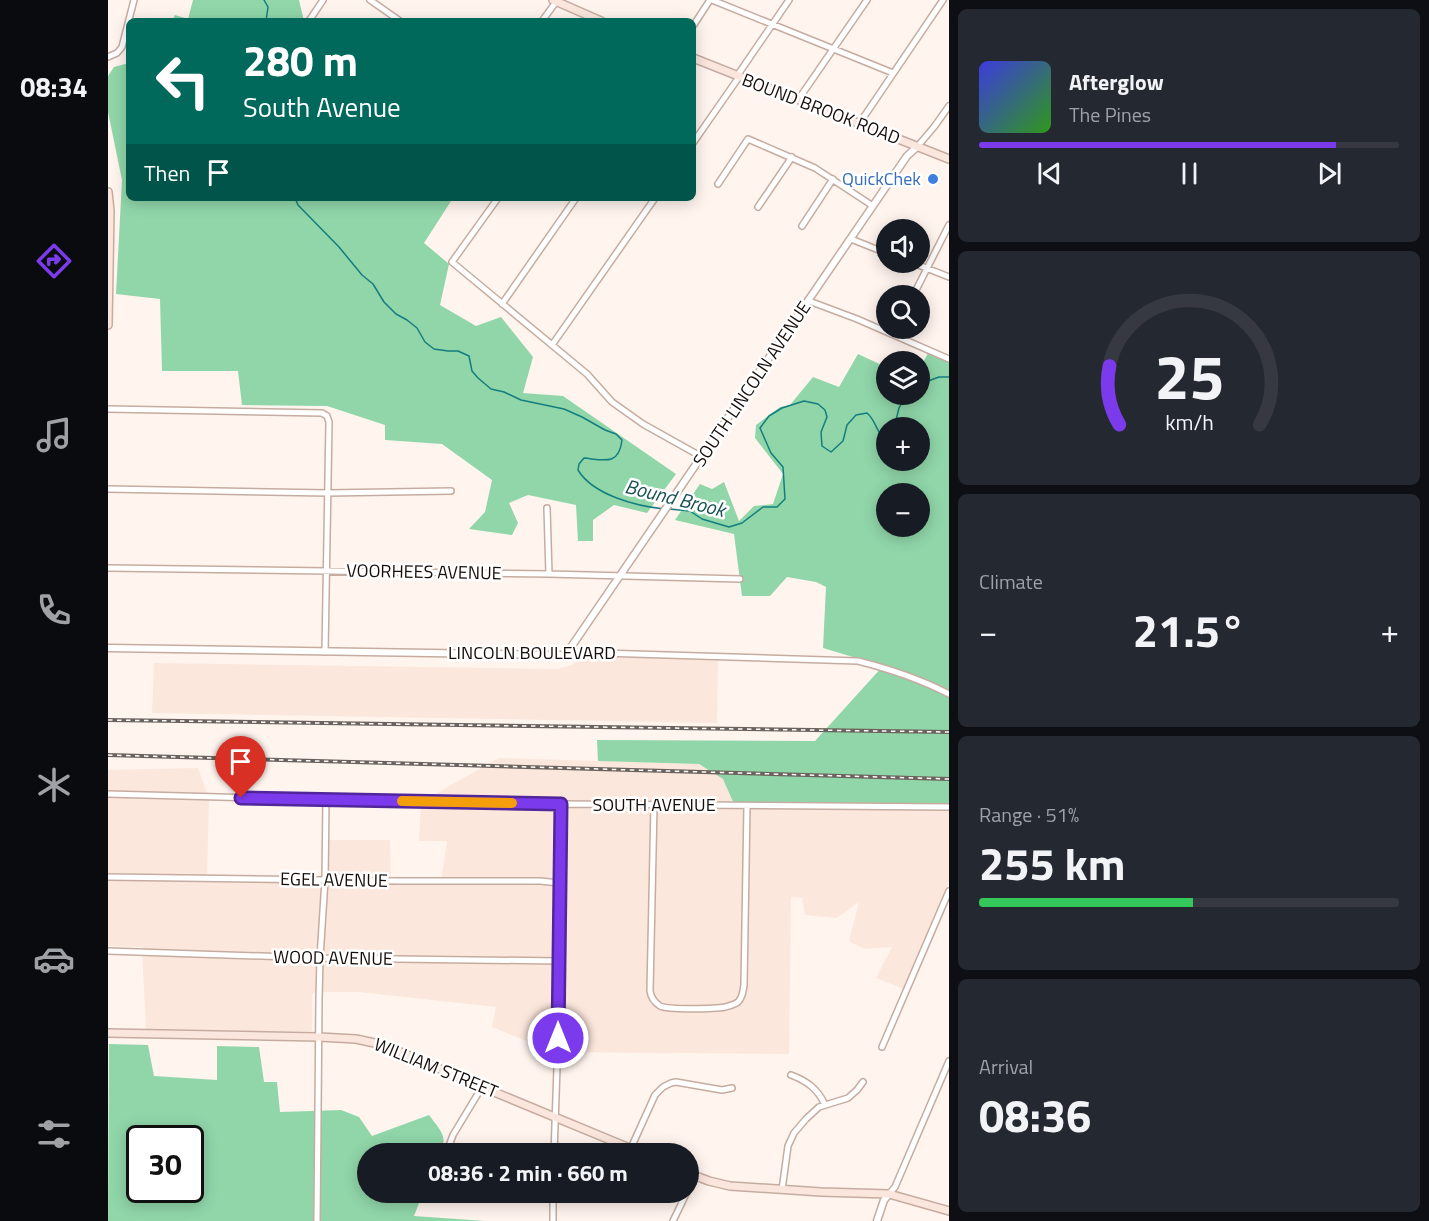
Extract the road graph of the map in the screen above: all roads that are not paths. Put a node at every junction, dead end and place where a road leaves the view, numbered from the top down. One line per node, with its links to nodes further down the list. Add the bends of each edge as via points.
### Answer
1 (134, 0): 10 (street)
2 (323, 0): 11 (street)
3 (370, 0): 9 (street)
4 (711, 0): 16 (street); 17 (street)
5 (789, 0): 17 (street)
6 (867, 0): 19 (street)
7 (943, 0): 22 (street)
8 (554, 1): 14 (street); 15 (main road)
9 (389, 13): 12 (street); 13 (street)
10 (129, 18)
11 (311, 18)
12 (386, 18)
13 (396, 18)
14 (544, 18)
15 (594, 18)
16 (696, 22)
17 (772, 24): 19 (street); 23 (street)
18 (126, 31): 20 (street, via 117,53)
19 (834, 49): 22 (street); 24 (street)
20 (108, 57)
21 (696, 59): 23 (main road, BOUND BROOK ROAD)
22 (893, 72): 26 (street)
23 (738, 76): 24 (main road, BOUND BROOK ROAD); 27 (street)
24 (798, 100): 26 (main road, BOUND BROOK ROAD)
25 (949, 106): 28 (street)
26 (859, 124): 28 (main road, BOUND BROOK ROAD)
27 (696, 139)
28 (917, 147): 30 (main road, BOUND BROOK ROAD); 37 (street, SOUTH LINCOLN AVENUE)
29 (792, 158): 31 (street); 32 (street, via 748,139); 38 (street)
30 (949, 159)
31 (833, 179): 37 (street); 40 (street)
32 (718, 184)
33 (108, 192): 42 (main road)
34 (496, 201): 48 (street, via 452,262)
35 (574, 201): 48 (street)
36 (653, 201): 52 (street)
37 (873, 206): 41 (street, SOUTH LINCOLN AVENUE)
38 (758, 207)
39 (949, 225): 44 (street)
40 (802, 226)
41 (852, 239): 43 (street); 47 (street, SOUTH LINCOLN AVENUE)
42 (109, 249): 50 (main road)
43 (876, 249)
44 (930, 261)
45 (930, 270): 46 (street)
46 (949, 277)
47 (809, 301): 49 (street); 55 (street, SOUTH LINCOLN AVENUE)
48 (502, 304): 52 (street)
49 (876, 324)
50 (108, 325)
51 (910, 339): 53 (street)
52 (552, 345): 55 (street, via 587,374 612,402)
53 (949, 359)
54 (108, 409): 58 (street, via 322,413 329,422)
55 (702, 457): 63 (street, SOUTH LINCOLN AVENUE)
56 (108, 489): 58 (street)
57 (451, 491): 58 (street)
58 (328, 493): 61 (street)
59 (547, 508): 62 (street)
60 (108, 568): 61 (street, VOORHEES AVENUE)
61 (326, 570): 62 (street, VOORHEES AVENUE); 66 (street)
62 (549, 574): 63 (street, VOORHEES AVENUE)
63 (621, 576): 64 (street, VOORHEES AVENUE); 67 (street, SOUTH LINCOLN AVENUE)
64 (740, 579)
65 (108, 648): 66 (street, LINCOLN BOULEVARD)
66 (325, 652): 67 (street, LINCOLN BOULEVARD)
67 (569, 652): 68 (street, LINCOLN BOULEVARD, via 858,661 921,680)
68 (949, 694)
69 (108, 794): 70 (street, SOUTH AVENUE)
70 (326, 800): 71 (street, SOUTH AVENUE); 76 (street)
71 (561, 804): 72 (street, SOUTH AVENUE); 77 (street)
72 (654, 805): 73 (street, SOUTH AVENUE); 73 (street, via 650,991 662,1007 692,1008 732,1005 743,994)
73 (747, 806): 74 (street, SOUTH AVENUE)
74 (949, 807)
75 (108, 877): 76 (street, EGEL AVENUE)
76 (325, 880): 77 (street, EGEL AVENUE); 80 (street)
77 (560, 883): 81 (street)
78 (949, 891): 84 (street)
79 (108, 951): 80 (street, WOOD AVENUE)
80 (320, 958): 81 (street, WOOD AVENUE); 83 (street)
81 (558, 961): 91 (street)
82 (108, 1034): 83 (main road, WILLIAM STREET)
83 (319, 1037): 88 (main road, WILLIAM STREET, via 384,1045); 102 (street)
84 (882, 1047)
85 (949, 1061): 98 (street, via 896,1187)
86 (791, 1075): 90 (street, via 813,1087)
87 (863, 1082): 90 (street, via 848,1098)
88 (482, 1087): 91 (main road, WILLIAM STREET); 92 (street)
89 (732, 1088): 95 (street, via 676,1083 663,1087 655,1095)
90 (825, 1105): 97 (street, via 806,1119 788,1146)
91 (556, 1117): 93 (street); 94 (main road, WILLIAM STREET)
92 (450, 1143)
93 (555, 1143)
94 (619, 1143)
95 (633, 1143)
96 (699, 1177): 97 (main road, via 730,1186)
97 (782, 1190): 98 (main road)
98 (889, 1194): 101 (main road); 105 (street)
99 (553, 1203): 103 (street)
100 (681, 1203): 104 (street)
101 (949, 1211)
102 (317, 1221)
103 (553, 1221)
104 (672, 1221)
105 (877, 1221)

